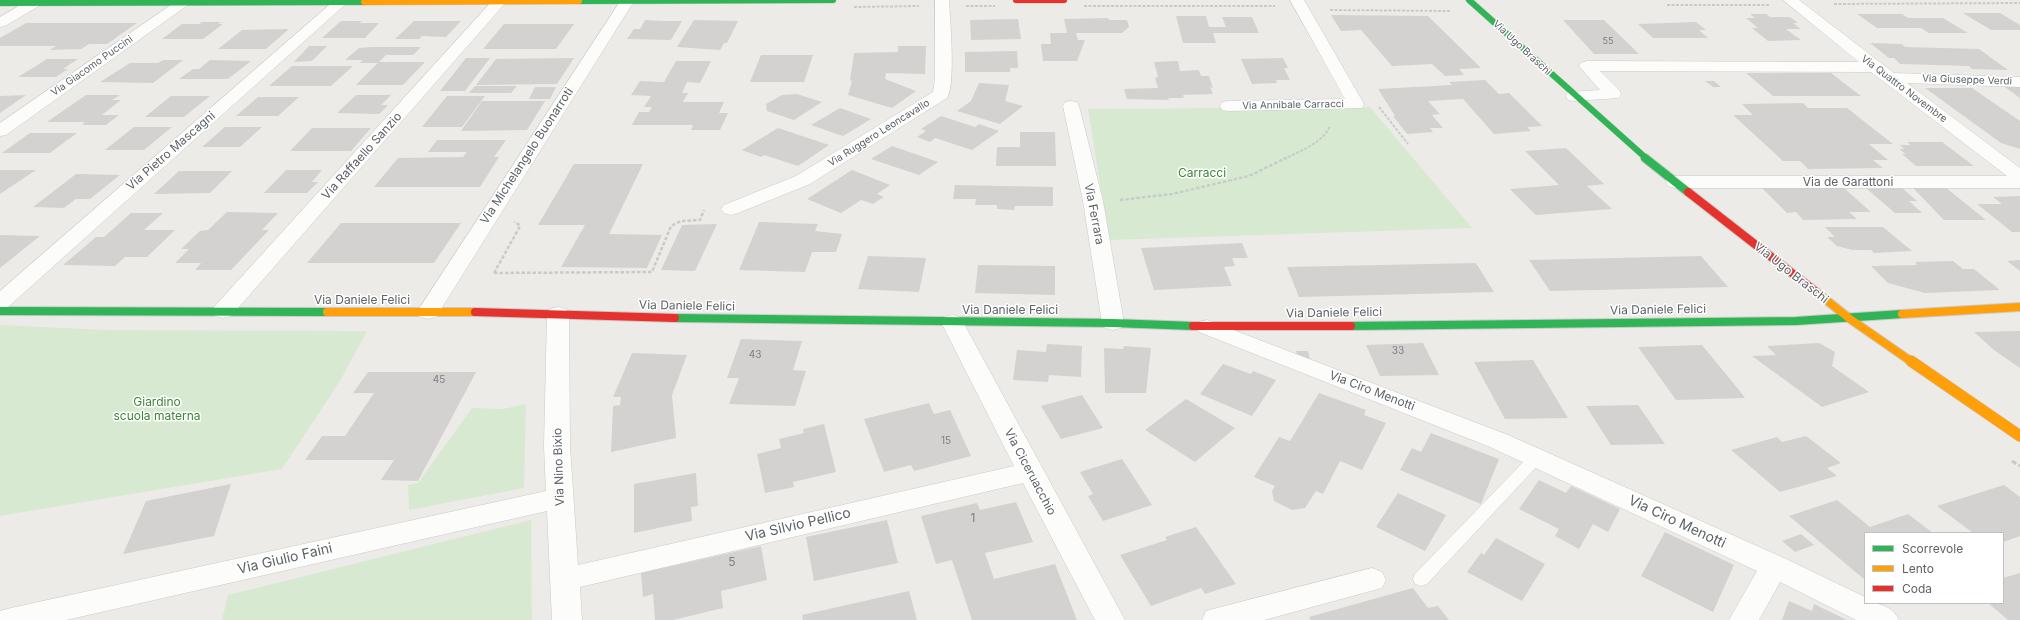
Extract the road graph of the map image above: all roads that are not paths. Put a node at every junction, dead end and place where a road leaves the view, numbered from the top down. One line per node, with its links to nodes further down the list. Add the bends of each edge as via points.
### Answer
1 (385, 0): 9 (street); 10 (street)
2 (833, 0): 11 (street)
3 (942, 0): 26 (street, Via Ruggero Leoncavallo, via 941,94 803,180)
4 (1016, 0): 5 (street)
5 (1064, 0)
6 (1296, 0): 21 (street, Via Annibale Carracci, via 1353,104)
7 (1469, 0): 19 (street, Via Ugo Braschi)
8 (1790, 0): 16 (street, Via Quattro Novembre)
9 (342, 1): 13 (street); 27 (street, Via Pietro Mascagni)
10 (500, 1): 11 (street); 30 (street, Via Raffaello Sanzio)
11 (627, 1): 31 (street, Via Michelangelo Buonarroti)
12 (36, 2): 13 (street); 14 (street); 15 (street)
13 (185, 2): 22 (street, Via Giacomo Puccini)
14 (0, 4)
15 (0, 23)
16 (1875, 67): 17 (street, Via Quattro Novembre); 19 (street, via 1586,66 1613,94)
17 (1890, 78): 18 (street, Via Giuseppe Verdi); 23 (street, Via Quattro Novembre)
18 (2020, 82)
19 (1574, 96): 24 (street, Via Ugo Braschi)
20 (1071, 106): 35 (street, Via Ferrara, via 1093,201)
21 (1228, 106)
22 (0, 131)
23 (2020, 177)
24 (1675, 182): 25 (street, Via de Garattoni); 33 (street, Via Ugo Braschi)
25 (2020, 182)
26 (731, 209)
27 (0, 302)
28 (2020, 307): 33 (street, Via Daniele Felici)
29 (0, 311): 30 (street, Via Daniele Felici)
30 (224, 311): 31 (street, Via Daniele Felici)
31 (428, 312): 32 (street, Via Daniele Felici)
32 (558, 314): 34 (street, Via Daniele Felici, via 695,319); 40 (street, Via Nino Bixio)
33 (1850, 319): 36 (street, Via Daniele Felici); 37 (street, Via Ugo Braschi)
34 (952, 322): 35 (street, Via Daniele Felici); 39 (street, Via Ciceruacchio)
35 (1113, 323): 36 (street, Via Daniele Felici)
36 (1207, 327): 38 (street, Via Ciro Menotti, via 1499,441)
37 (2020, 436)
38 (1536, 458): 41 (street, Via Ciro Menotti); 43 (lane)
39 (1030, 472): 42 (street, Via Silvio Pellico); 47 (street, Via Ciceruacchio)
40 (559, 498): 42 (street, Via Nino Bixio); 45 (street, Via Giulio Faini)
41 (1774, 566): 49 (street); 50 (street, Via Ciro Menotti)
42 (566, 579): 46 (street, Via Nino Bixio)
43 (1421, 579)
44 (1372, 580): 48 (street)
45 (11, 620)
46 (567, 620)
47 (1110, 620)
48 (1217, 620)
49 (1744, 620)
50 (1884, 620)

